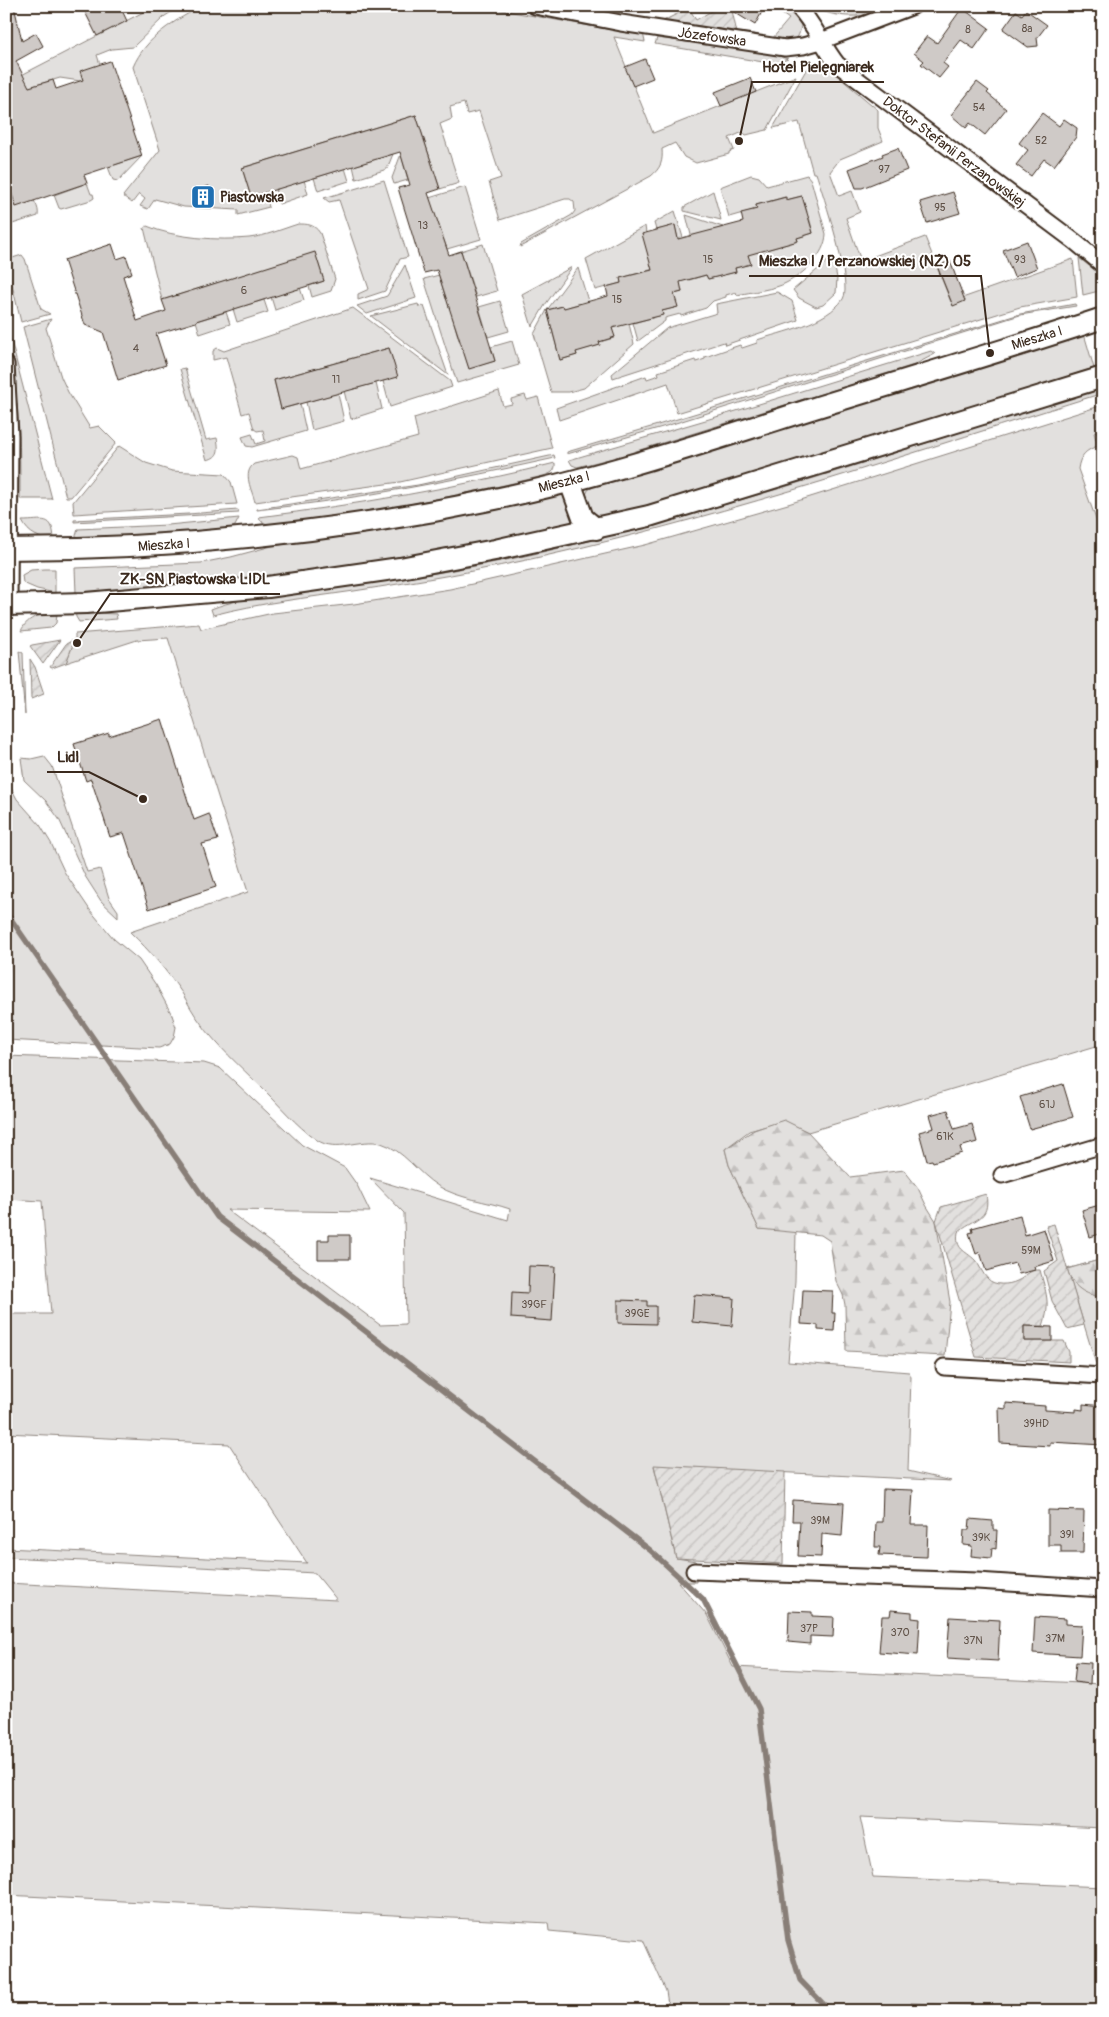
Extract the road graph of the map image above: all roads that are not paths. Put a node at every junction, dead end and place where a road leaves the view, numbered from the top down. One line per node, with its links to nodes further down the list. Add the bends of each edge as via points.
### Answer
1 (535, 6): 4 (street, Józefowska, via 621,23 785,48)
2 (797, 6): 4 (street, Doktor Stefanii Perzanowskiej, via 812,23)
3 (913, 6): 4 (street, Józefowska)
4 (821, 41): 5 (street, Doktor Stefanii Perzanowskiej, via 836,64)
5 (1103, 265)
6 (1103, 318): 9 (street, Mieszka I)
7 (6, 364): 11 (street, via 10,436)
8 (1103, 377): 10 (street, via 650,516)
9 (570, 482): 10 (street, via 584,518); 11 (street, Mieszka I, via 338,528 165,545)
10 (596, 528): 12 (street, via 447,560 268,587 71,604)
11 (8, 549): 12 (street)
12 (8, 605)
13 (1103, 1145): 14 (street)
14 (1002, 1175)
15 (944, 1367): 16 (street)
16 (1103, 1376)
17 (694, 1571): 18 (street)
18 (1103, 1589)

